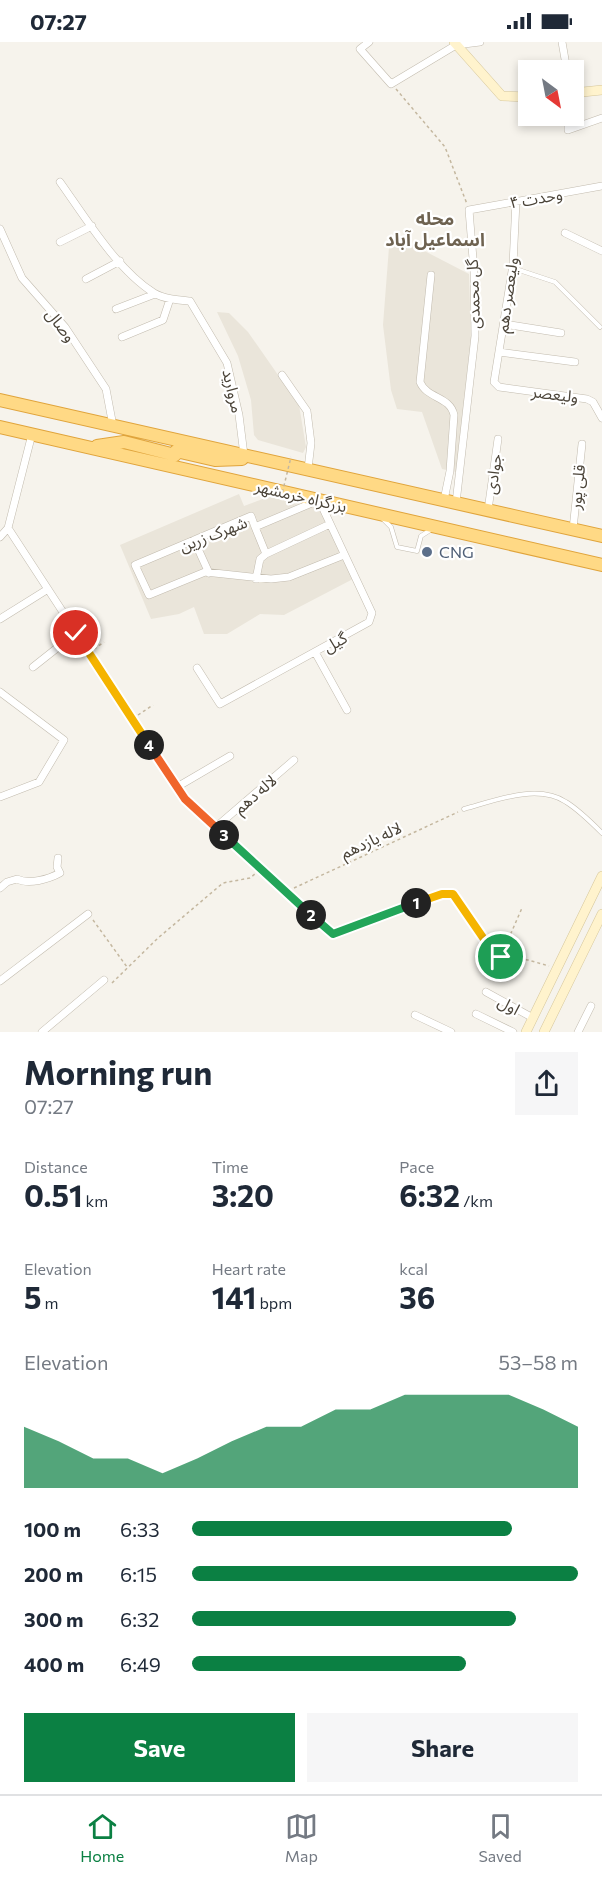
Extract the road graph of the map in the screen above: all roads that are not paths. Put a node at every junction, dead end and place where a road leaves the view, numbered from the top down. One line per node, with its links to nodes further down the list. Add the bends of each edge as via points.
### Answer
1 (369, 42): 4 (street, via 360,49 391,84)
2 (480, 42): 4 (street)
3 (562, 42): 5 (street)
4 (454, 43): 8 (main road, via 502,96)
5 (565, 60)
6 (602, 90): 7 (main road)
7 (584, 92)
8 (518, 97)
9 (602, 118): 10 (street)
10 (584, 124)
11 (568, 126): 12 (street, via 568,130)
12 (579, 126)
13 (60, 182): 17 (street)
14 (602, 186): 15 (street, وحدت ۴)
15 (516, 201): 16 (street, وحدت ۴); 23 (street, ولیعصر دهم)
16 (469, 210): 49 (street, گل محمدی, via 475,336)
17 (92, 226): 20 (street); 22 (street)
18 (0, 228): 39 (street, وصال, via 22,278 65,327 106,389)
19 (565, 233): 21 (street)
20 (60, 242)
21 (602, 251)
22 (120, 261): 25 (street); 26 (street)
23 (513, 268): 29 (street, ولیعصر دهم); 30 (lane, via 555,282)
24 (430, 275): 49 (street, via 420,382 427,392 447,402 454,415)
25 (86, 279)
26 (155, 294): 27 (street); 28 (street)
27 (170, 299): 32 (street, via 163,320); 45 (street, مروارید, via 190,301 227,363)
28 (116, 309)
29 (504, 324): 31 (street); 33 (street, ولیعصر دهم)
30 (600, 327)
31 (561, 333)
32 (122, 337)
33 (499, 352): 34 (street); 36 (street, ولیعصر دهم, via 494,382)
34 (575, 362)
35 (282, 375): 47 (street, via 307,411 311,443)
36 (498, 387): 38 (street, ولیعصر, via 587,399)
37 (0, 400): 39 (highway, بزرگراه خرمشهر)
38 (602, 418)
39 (113, 426): 44 (highway, بزرگراه خرمشهر)
40 (0, 427): 41 (highway, بزرگراه خرمشهر)
41 (32, 434): 44 (highway, بزرگراه خرمشهر, via 90,448); 55 (street)
42 (498, 439): 50 (street, جوادی)
43 (582, 444): 56 (street, قلی پور)
44 (175, 453): 45 (highway, بزرگراه خرمشهر); 46 (highway, via 215,460); 48 (highway, بزرگراه خرمشهر)
45 (244, 455): 46 (highway, بزرگراه خرمشهر)
46 (261, 459): 47 (highway, بزرگراه خرمشهر)
47 (308, 469): 49 (highway, بزرگراه خرمشهر)
48 (320, 500): 51 (highway, بزرگراه خرمشهر); 52 (street, گیل); 53 (street, شهرک زرین)
49 (450, 502): 50 (highway, بزرگراه خرمشهر)
50 (488, 510): 56 (highway, بزرگراه خرمشهر)
51 (379, 514): 54 (highway, بزرگراه خرمشهر); 54 (lane, via 391,527 397,547 417,551 421,536)
52 (330, 524): 60 (street); 61 (street, گیل)
53 (255, 527): 59 (street, شهرک زرین, via 251,516); 60 (street)
54 (436, 527): 62 (highway, بزرگراه خرمشهر)
55 (8, 528): 58 (street); 65 (street)
56 (573, 529): 57 (highway, بزرگراه خرمشهر)
57 (602, 536)
58 (0, 537)
59 (194, 540): 63 (street); 63 (street, شهرک زرین, via 135,566 149,595)
60 (266, 554): 64 (street, via 260,560)
61 (344, 555): 64 (street, شهرک زرین, via 289,576); 68 (street, گیل, via 372,618)
62 (602, 565)
63 (209, 573): 64 (street, شهرک زرین)
64 (256, 579)
65 (48, 589): 66 (street); 67 (street)
66 (0, 619)
67 (76, 633): 69 (street); 75 (street)
68 (315, 652): 70 (street, گیل, via 220,704); 72 (street)
69 (33, 667)
70 (197, 668)
71 (0, 692): 76 (street, via 64,740 39,782)
72 (347, 710)
73 (230, 756): 75 (street)
74 (294, 760): 78 (street, لاله دهم)
75 (177, 787): 78 (street)
76 (0, 797)
77 (464, 809): 79 (lane, via 517,795 550,795 565,801)
78 (216, 827): 84 (street, via 333,934)
79 (602, 832)
80 (58, 858): 82 (street, via 60,873 53,877 7,882)
81 (602, 876): 83 (main road)
82 (0, 888)
83 (599, 892): 93 (main road)
84 (397, 910)
85 (88, 914): 88 (street)
86 (602, 914): 98 (main road)
87 (104, 980): 94 (street)
88 (0, 981)
89 (486, 992): 93 (street, اول)
90 (591, 1006): 99 (street)
91 (476, 1014): 96 (street)
92 (415, 1015): 95 (street)
93 (533, 1018): 97 (main road)
94 (42, 1032)
95 (451, 1032)
96 (513, 1032)
97 (526, 1032)
98 (544, 1032)
99 (578, 1032)

